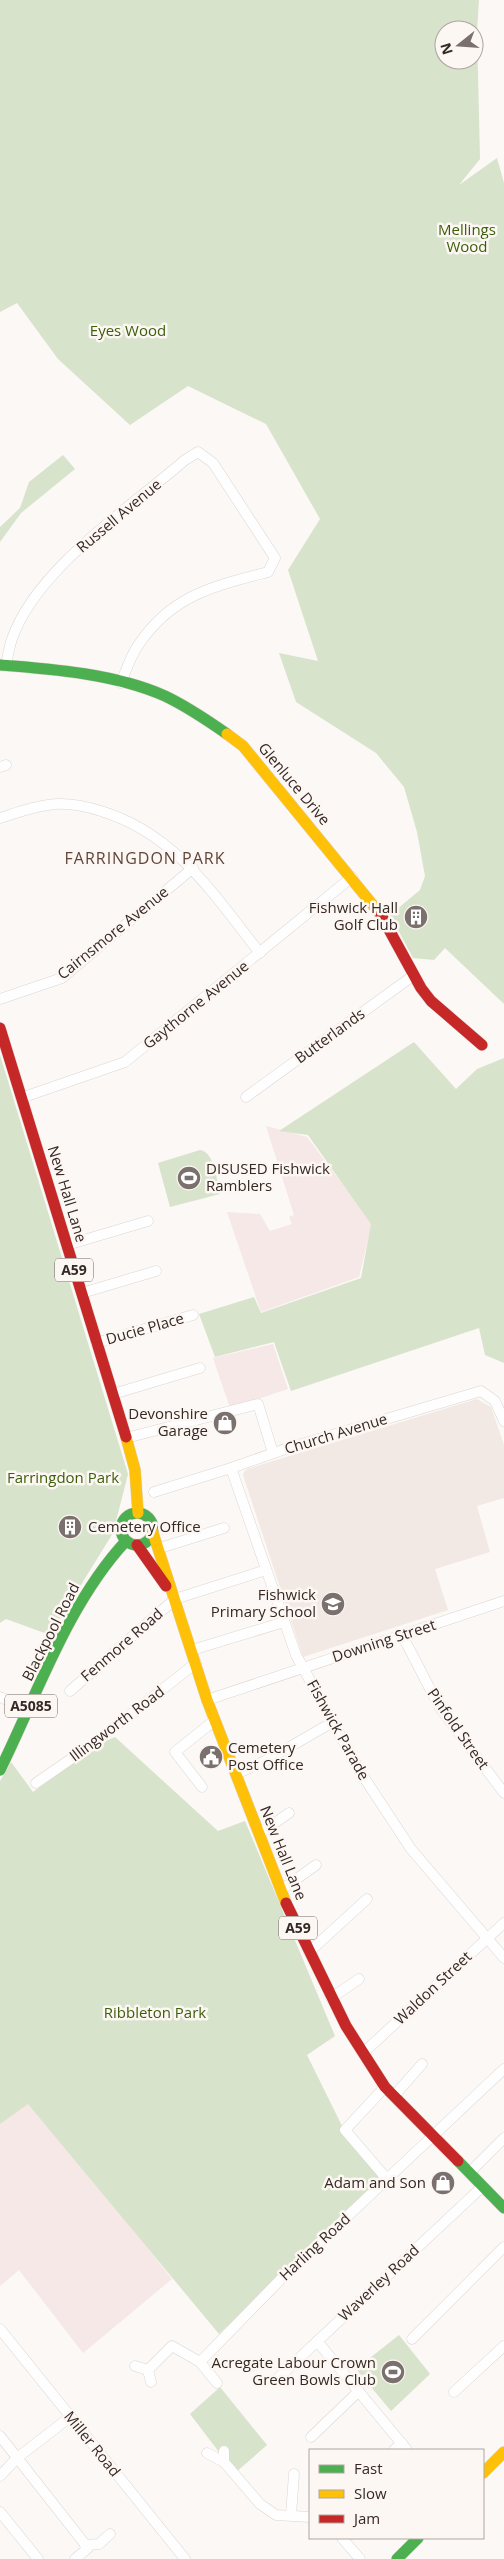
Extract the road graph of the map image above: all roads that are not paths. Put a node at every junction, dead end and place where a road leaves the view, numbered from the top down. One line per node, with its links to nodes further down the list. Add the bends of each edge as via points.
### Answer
1 (3, 665): 2 (main road, Glenluce Drive, via 52,669); 2 (street, Russell Avenue, via 12,638 50,580 88,539 198,452 213,463 275,558 268,572 209,588 168,610 139,644)
2 (120, 683): 5 (main road, Glenluce Drive, via 164,696 243,746)
3 (0, 818): 4 (street, via 48,804 91,808 132,823 157,838)
4 (193, 868): 6 (street); 8 (street, Cairnsmore Avenue, via 62,978)
5 (352, 877): 6 (street, Gaythorne Avenue); 7 (main road, Glenluce Drive, via 384,918)
6 (260, 953): 12 (street, Gaythorne Avenue, via 125,1062)
7 (414, 975): 10 (main road, Glenluce Drive, via 431,1001); 11 (street, Butterlands)
8 (0, 999)
9 (0, 1028): 12 (main road, New Hall Lane / A59)
10 (482, 1045)
11 (246, 1097)
12 (21, 1098): 14 (main road, New Hall Lane / A59)
13 (148, 1221): 14 (street)
14 (67, 1246): 16 (main road, New Hall Lane / A59)
15 (156, 1271): 16 (street)
16 (82, 1293): 18 (main road, New Hall Lane / A59)
17 (193, 1315): 18 (street, Ducie Place)
18 (96, 1343): 20 (main road, New Hall Lane / A59)
19 (200, 1368): 20 (street)
20 (112, 1394): 22 (main road, New Hall Lane / A59)
21 (504, 1422): 23 (street, Church Avenue, via 495,1401 481,1391)
22 (126, 1438): 23 (street, via 258,1404); 26 (main road, New Hall Lane / A59, via 135,1470)
23 (272, 1453): 24 (street, Church Avenue)
24 (231, 1468): 25 (street, Church Avenue); 31 (street, Fishwick Parade)
25 (154, 1492)
26 (138, 1513): 28 (main road, A59, via 148,1518); 29 (main road, via 122,1522 121,1531)
27 (224, 1528): 30 (street)
28 (152, 1530): 29 (main road); 30 (main road, New Hall Lane / A59)
29 (136, 1542): 30 (main road); 32 (main road, New Hall Lane / A59); 42 (main road, Blackpool Road / A5085, via 114,1553 95,1579 60,1641)
30 (160, 1548): 32 (main road, New Hall Lane / A59)
31 (266, 1570): 32 (street); 34 (street, Fishwick Parade)
32 (174, 1599): 36 (main road, New Hall Lane / A59); 39 (street, Fenmore Road)
33 (504, 1601): 35 (street, Downing Street)
34 (284, 1622): 36 (street); 38 (street, Fishwick Parade)
35 (402, 1635): 38 (street, Downing Street); 50 (street, Pinfold Street, via 435,1701)
36 (192, 1650): 37 (main road, New Hall Lane / A59)
37 (196, 1662): 41 (main road, New Hall Lane / A59); 48 (street, Illingworth Road, via 94,1743)
38 (303, 1668): 41 (street, Downing Street); 44 (street, Fishwick Parade)
39 (70, 1691)
40 (0, 1697): 42 (street)
41 (208, 1700): 43 (main road, New Hall Lane / A59)
42 (29, 1709): 45 (main road, Blackpool Road / A5085)
43 (215, 1720): 47 (main road, New Hall Lane / A59); 49 (street, via 175,1752)
44 (333, 1722): 47 (street); 57 (street, Fishwick Parade, via 361,1773 411,1849)
45 (3, 1757): 46 (main road, Blackpool Road / A5085)
46 (0, 1770)
47 (236, 1774): 52 (main road, New Hall Lane / A59)
48 (36, 1783)
49 (202, 1787)
50 (504, 1794)
51 (288, 1814): 52 (street)
52 (258, 1834): 54 (main road, New Hall Lane / A59)
53 (316, 1865): 54 (street)
54 (281, 1890): 58 (main road, New Hall Lane / A59)
55 (366, 1899): 58 (street)
56 (504, 1923): 57 (street, Waldon Street)
57 (486, 1938): 59 (street, Fishwick Parade); 62 (street, Waldon Street)
58 (310, 1952): 61 (main road, New Hall Lane / A59)
59 (504, 1958)
60 (359, 1979): 61 (street)
61 (332, 1998): 62 (main road, New Hall Lane / A59)
62 (363, 2053): 65 (main road, New Hall Lane / A59)
63 (422, 2064): 66 (street)
64 (504, 2069): 67 (street, Harling Road)
65 (385, 2087): 66 (main road, New Hall Lane / A59); 70 (street, via 345,2130)
66 (394, 2096): 67 (main road, New Hall Lane / A59)
67 (434, 2136): 69 (main road, New Hall Lane / A59); 70 (street, Harling Road)
68 (504, 2138): 69 (street)
69 (469, 2174): 71 (main road, New Hall Lane / A59)
70 (387, 2179): 78 (street, Harling Road, via 283,2277)
71 (482, 2187): 72 (main road, New Hall Lane / A59); 76 (street, Waverley Road)
72 (504, 2208)
73 (504, 2247): 75 (street)
74 (0, 2329): 86 (street, Miller Road)
75 (412, 2339)
76 (317, 2341): 81 (street, Waverley Road); 84 (street)
77 (504, 2346): 85 (street)
78 (200, 2362): 80 (street, via 170,2341); 83 (street)
79 (135, 2366): 80 (street)
80 (148, 2370): 82 (street)
81 (277, 2379)
82 (151, 2382)
83 (217, 2383)
84 (358, 2392): 88 (street); 89 (street)
85 (454, 2392)
86 (70, 2417): 93 (street); 107 (street, Miller Road)
87 (0, 2436): 93 (street)
88 (311, 2436)
89 (401, 2448)
90 (224, 2451): 94 (street)
91 (504, 2452): 95 (main road)
92 (206, 2453): 94 (street)
93 (18, 2458): 97 (street); 104 (street)
94 (224, 2462): 98 (street, via 260,2504 276,2515)
95 (484, 2472)
96 (294, 2474): 98 (street)
97 (0, 2476)
98 (292, 2515): 100 (street)
99 (2, 2517): 105 (street)
100 (309, 2517)
101 (110, 2534): 104 (street, via 98,2544)
102 (343, 2539): 108 (street)
103 (417, 2539): 109 (main road)
104 (86, 2545): 106 (street, via 88,2548)
105 (38, 2559)
106 (75, 2559)
107 (184, 2559)
108 (360, 2559)
109 (397, 2559)

